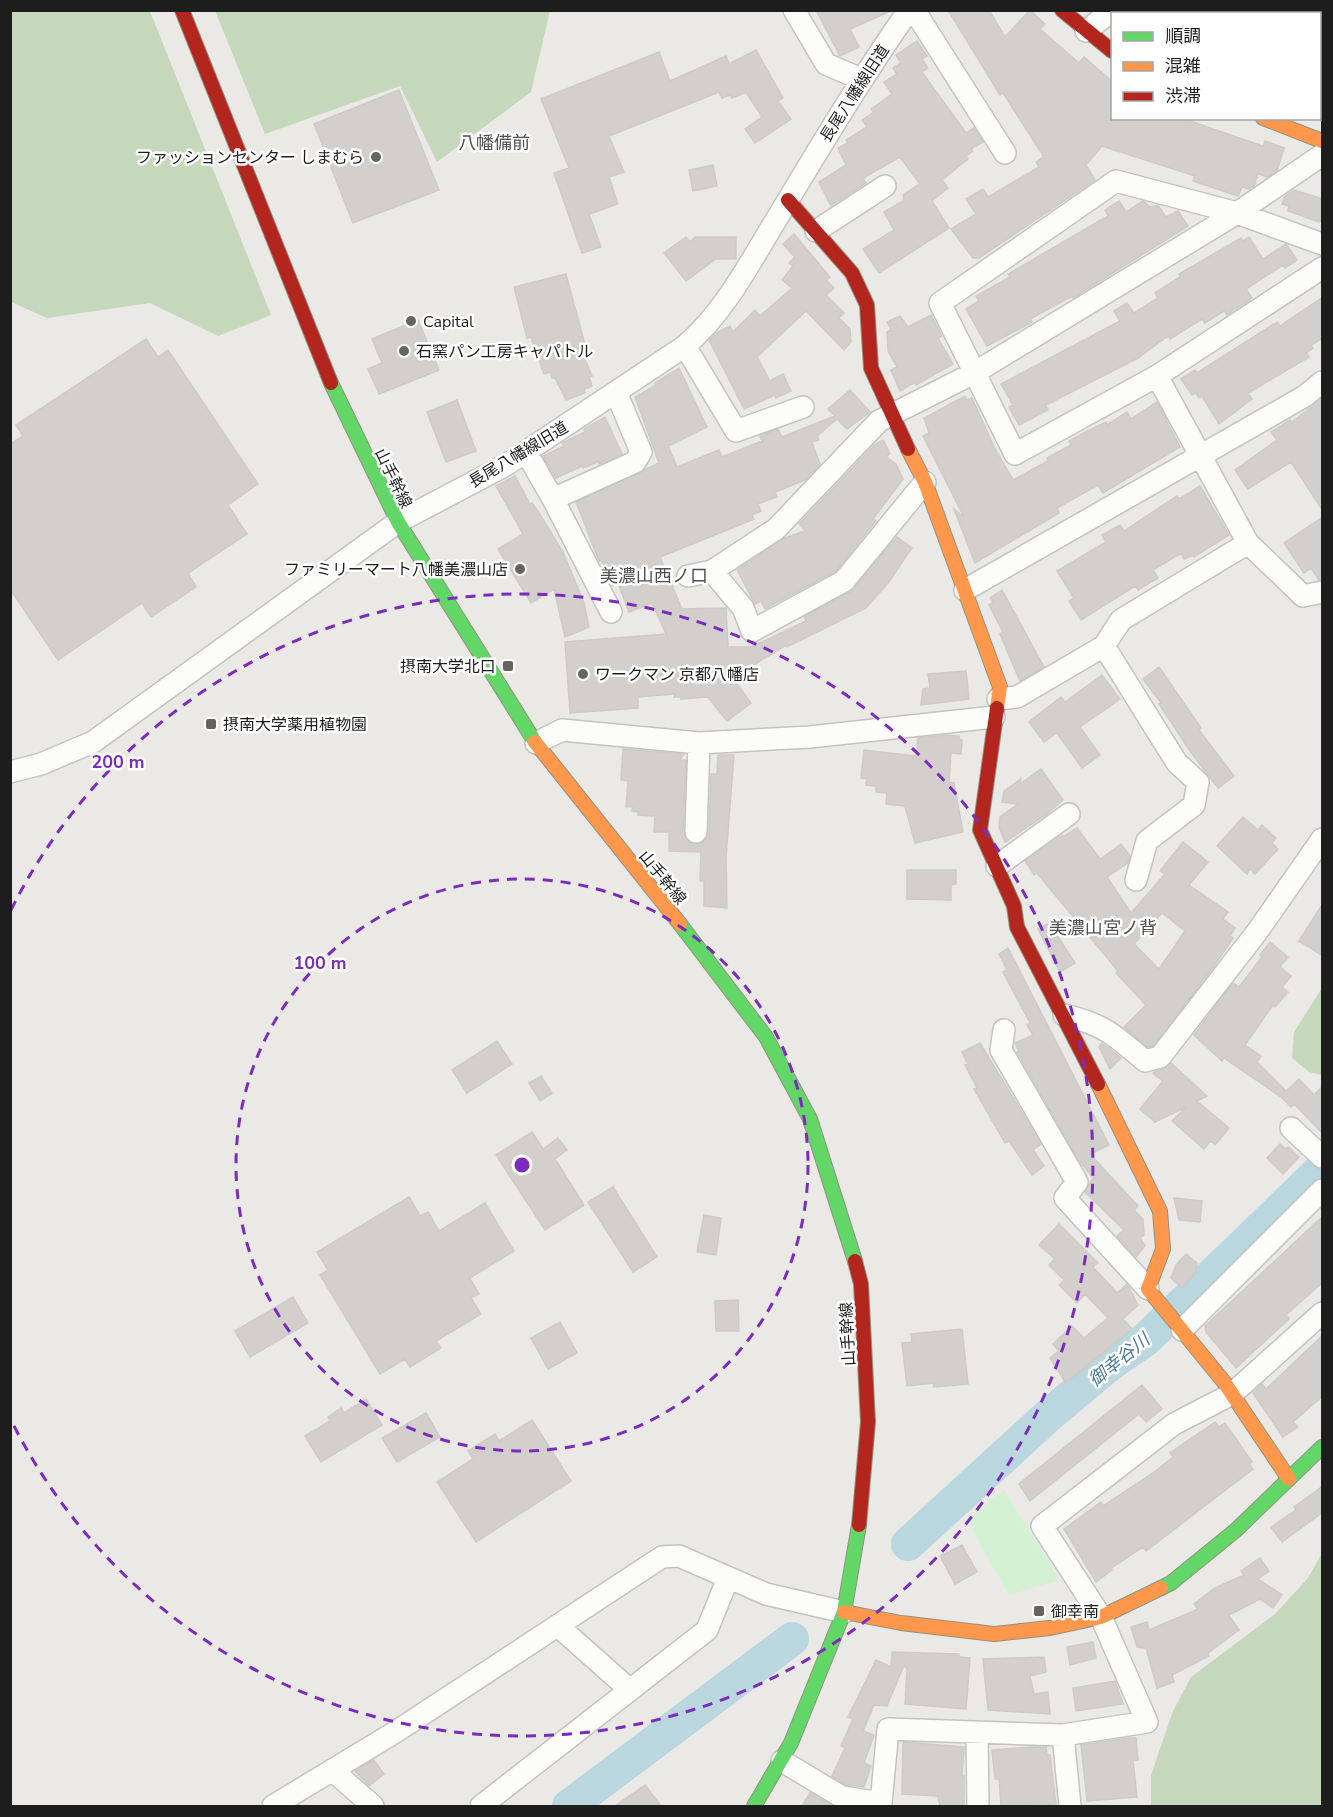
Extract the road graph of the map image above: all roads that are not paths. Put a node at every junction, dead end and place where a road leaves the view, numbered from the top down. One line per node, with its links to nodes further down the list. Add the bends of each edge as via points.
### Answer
1 (182, 10): 31 (street, 山手幹線, via 305,322)
2 (794, 10): 9 (street, via 826,64)
3 (909, 10): 9 (street, 長尾八幡線旧道)
4 (914, 10): 12 (street)
5 (1062, 10): 7 (street)
6 (1113, 10): 7 (street)
7 (1086, 31): 8 (street)
8 (1111, 50)
9 (861, 79): 15 (street, 長尾八幡線旧道)
10 (1268, 120): 11 (street)
11 (1323, 141)
12 (1005, 153)
13 (1323, 155): 16 (street)
14 (885, 186): 17 (street)
15 (788, 200): 17 (street); 20 (street, 長尾八幡線旧道, via 729,296)
16 (1237, 213): 18 (street); 21 (street); 21 (street, via 1116,181 940,303)
17 (816, 231): 26 (street, via 852,273 867,305 871,368)
18 (1323, 244)
19 (1323, 267): 22 (street)
20 (685, 346): 24 (street, 長尾八幡線旧道); 25 (street, via 736,431)
21 (974, 373): 22 (street, via 1015,454); 26 (street)
22 (1157, 376): 28 (street)
23 (1323, 382): 28 (street)
24 (616, 392): 27 (street, 長尾八幡線旧道); 30 (street, via 641,452 635,462)
25 (803, 407)
26 (891, 416): 29 (street); 33 (street, via 879,421 776,529)
27 (526, 452): 30 (street); 31 (street, 長尾八幡線旧道)
28 (1200, 457): 32 (street); 35 (street)
29 (925, 482): 33 (street, via 844,581 752,631 743,608); 35 (street)
30 (553, 499): 37 (street)
31 (398, 522): 40 (street, 山手幹線); 42 (street, 長尾八幡線旧道, via 93,742 41,765)
32 (1248, 543): 36 (street, via 1303,596); 38 (street, via 1121,620)
33 (712, 571): 34 (street)
34 (688, 576)
35 (965, 590): 39 (street, via 1000,687)
36 (1323, 592)
37 (611, 612)
38 (1104, 646): 39 (street); 47 (street, via 1177,763 1198,782 1194,805 1147,841)
39 (996, 708): 41 (street, via 810,737); 46 (street, via 980,830)
40 (536, 743): 41 (street, via 562,730); 60 (street, 山手幹線, via 759,1028 810,1119 861,1284 868,1422 860,1519)
41 (699, 743): 44 (street)
42 (10, 772)
43 (1069, 814): 46 (street)
44 (696, 832)
45 (1323, 839): 48 (street, via 1160,1057 1145,1061 1110,1030)
46 (997, 866): 48 (street, via 1014,906 1017,927)
47 (1136, 880)
48 (1064, 1015): 53 (street, via 1160,1211 1163,1249)
49 (1004, 1030): 53 (street, via 1000,1050 1077,1182 1065,1198)
50 (1291, 1128): 51 (street)
51 (1322, 1157)
52 (1323, 1190): 55 (street)
53 (1154, 1298): 55 (street)
54 (1323, 1313): 56 (street)
55 (1179, 1327): 56 (street)
56 (1232, 1394): 58 (street); 61 (street, via 1174,1424 1042,1526)
57 (1323, 1447): 58 (street)
58 (1289, 1479): 61 (street, via 1236,1530 1170,1583)
59 (728, 1578): 60 (street, via 766,1594); 62 (street, via 679,1556 662,1557); 63 (street, via 707,1630)
60 (844, 1612): 61 (street, via 994,1634); 66 (street, 山手幹線)
61 (1101, 1617): 65 (street, via 1147,1722)
62 (558, 1626): 63 (street); 67 (street)
63 (630, 1690): 70 (street)
64 (977, 1733): 65 (street); 66 (street, via 888,1729 881,1803 842,1797); 72 (street)
65 (1063, 1735): 73 (street)
66 (782, 1761): 71 (street, 山手幹線)
67 (332, 1770): 68 (street); 69 (street)
68 (273, 1806)
69 (373, 1806)
70 (481, 1806)
71 (754, 1806)
72 (978, 1806)
73 (1070, 1806)

